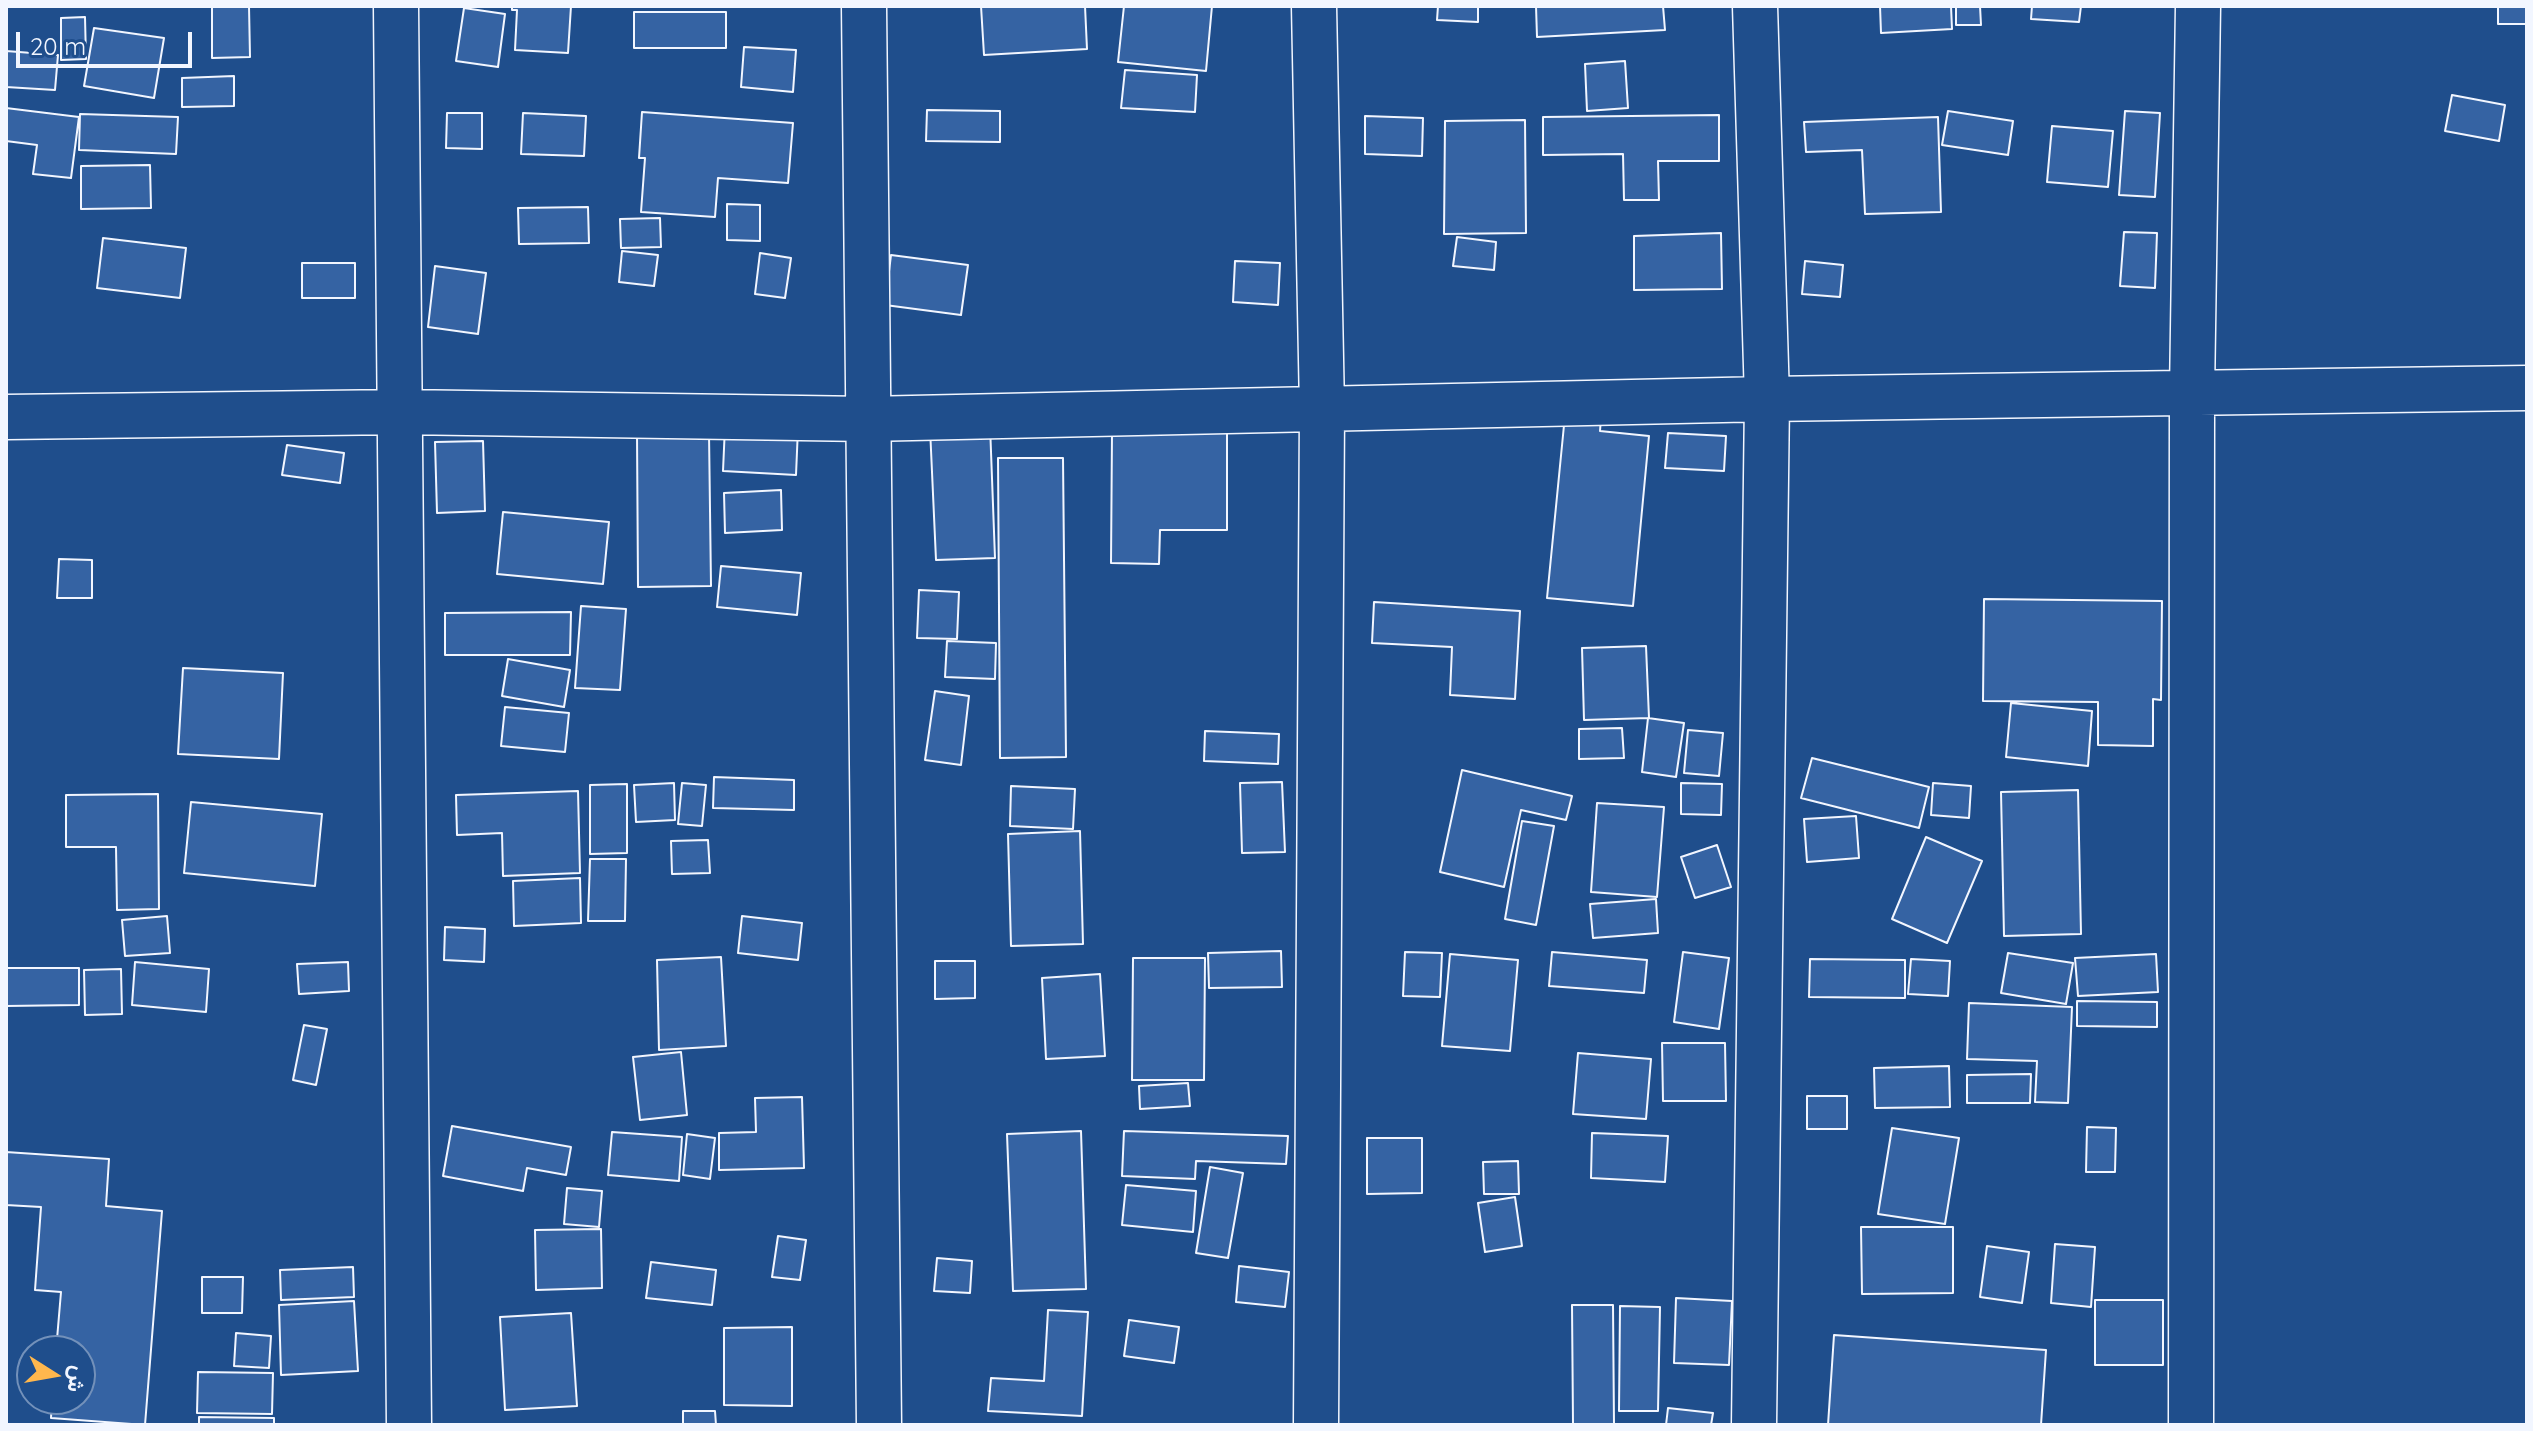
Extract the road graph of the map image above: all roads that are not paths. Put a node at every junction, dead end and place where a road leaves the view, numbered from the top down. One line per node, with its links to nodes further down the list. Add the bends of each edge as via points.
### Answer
1 (396, 6): 10 (street)
2 (864, 6): 12 (street)
3 (1314, 6): 9 (street)
4 (1755, 6): 8 (street)
5 (2198, 6): 7 (street)
6 (2527, 388): 7 (street)
7 (2192, 393): 8 (street); 17 (street)
8 (1767, 399): 9 (street); 16 (street)
9 (1322, 409): 12 (street); 15 (street)
10 (401, 412): 11 (street); 12 (street); 13 (street)
11 (6, 417)
12 (867, 419): 14 (street)
13 (409, 1425)
14 (879, 1425)
15 (1316, 1425)
16 (1754, 1425)
17 (2191, 1425)

